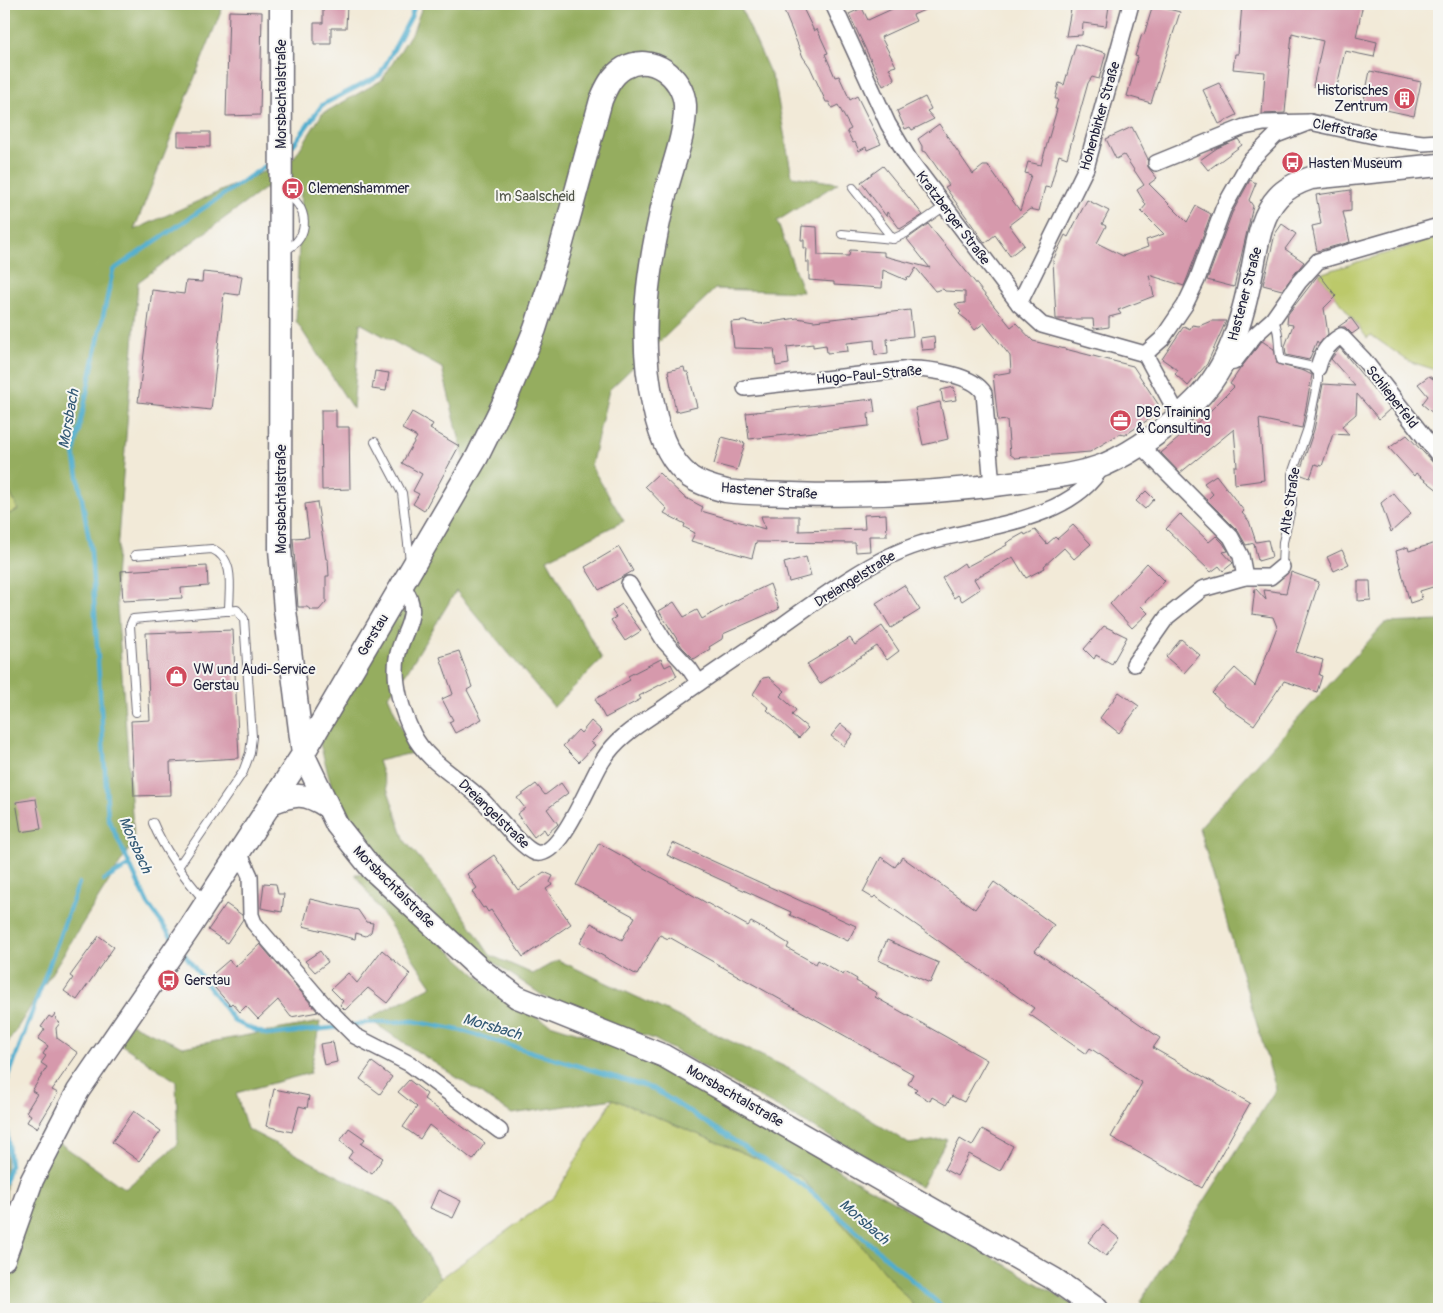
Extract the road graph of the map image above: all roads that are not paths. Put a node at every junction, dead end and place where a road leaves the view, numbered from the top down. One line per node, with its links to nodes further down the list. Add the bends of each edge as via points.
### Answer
1 (281, 4): 38 (main road, Morsbachtalstraße, via 280,549)
2 (833, 4): 11 (street, Kratzberger Straße, via 888,124 909,159)
3 (1131, 4): 15 (street, Hohenbirker Straße, via 1086,168)
4 (1310, 122): 5 (street, Cleffstraße); 6 (street, Cleffstraße, via 1383,138); 7 (street, via 1276,135)
5 (1250, 126): 7 (street); 8 (street, Cleffstraße)
6 (1439, 142)
7 (1263, 148): 17 (street, via 1250,161 1224,209 1198,280 1185,305 1162,339)
8 (1156, 163)
9 (1439, 165): 19 (main road, Hastener Straße, via 1311,178 1296,183 1278,197 1265,219 1238,329)
10 (853, 188): 14 (lane)
11 (945, 206): 14 (lane); 15 (street, Kratzberger Straße)
12 (1439, 226): 16 (street, via 1318,261)
13 (842, 234): 14 (lane)
14 (893, 239)
15 (1019, 304): 17 (street, Kratzberger Straße, via 1042,325)
16 (1273, 319): 19 (street, via 1255,335 1234,362); 20 (lane, via 1279,331 1281,360)
17 (1145, 354): 23 (street)
18 (1364, 360): 20 (street, Alte Straße, via 1341,336 1320,358); 26 (street, Schlieperfeld)
19 (1222, 364): 23 (main road, Hastener Straße, via 1210,384)
20 (1318, 368): 30 (lane, Alte Straße, via 1308,428 1292,474 1292,505)
21 (745, 388): 28 (street, Hugo-Paul-Straße, via 911,369 970,381 980,386 984,393)
22 (509, 392): 28 (main road, Hastener Straße, via 535,329 559,254 606,88 624,68 636,64 650,65 669,72 679,83 685,105 654,246 645,320 648,385 655,415 672,458 689,476 708,487 736,492 848,495); 31 (main road, Gerstau, via 477,456)
23 (1178, 415): 25 (main road, Hastener Straße)
24 (375, 442): 31 (lane, via 402,493)
25 (1140, 444): 27 (main road, Hastener Straße); 32 (street, via 1231,537 1241,556)
26 (1439, 456)
27 (1102, 466): 28 (main road, Hastener Straße, via 1074,474); 36 (street, Dreiangelstraße, via 1090,484 1054,507 892,554)
28 (992, 486)
29 (135, 555): 34 (lane, via 212,549 220,552 228,561)
30 (1282, 568): 32 (street, Alte Straße, via 1270,576)
31 (407, 577): 36 (street, Dreiangelstraße, via 412,613 396,670 414,737 481,798 526,847 536,853 548,852 558,843 611,747); 38 (main road, Gerstau)
32 (1245, 577): 35 (street, Alte Straße, via 1202,589 1180,604)
33 (629, 584): 36 (street, via 665,642)
34 (229, 611): 37 (lane, via 134,619 130,626); 43 (lane, via 237,610 244,619 252,737 250,753 243,772)
35 (1134, 664)
36 (698, 683)
37 (136, 712)
38 (303, 754): 39 (main road, Gerstau); 40 (main road, Morsbachtalstraße)
39 (271, 803): 40 (main road, via 293,795 311,796); 42 (main road, Gerstau)
40 (326, 806): 47 (main road, Morsbachtalstraße, via 372,869 480,969 517,996 664,1056 1054,1279)
41 (153, 824): 43 (lane)
42 (239, 852): 44 (main road, Gerstau); 45 (street, via 250,876 254,923 334,1015 355,1036 410,1064)
43 (178, 866): 44 (lane)
44 (206, 902): 46 (main road, Gerstau, via 78,1091 32,1180)
45 (500, 1130)
46 (4, 1259)
47 (1096, 1309)

